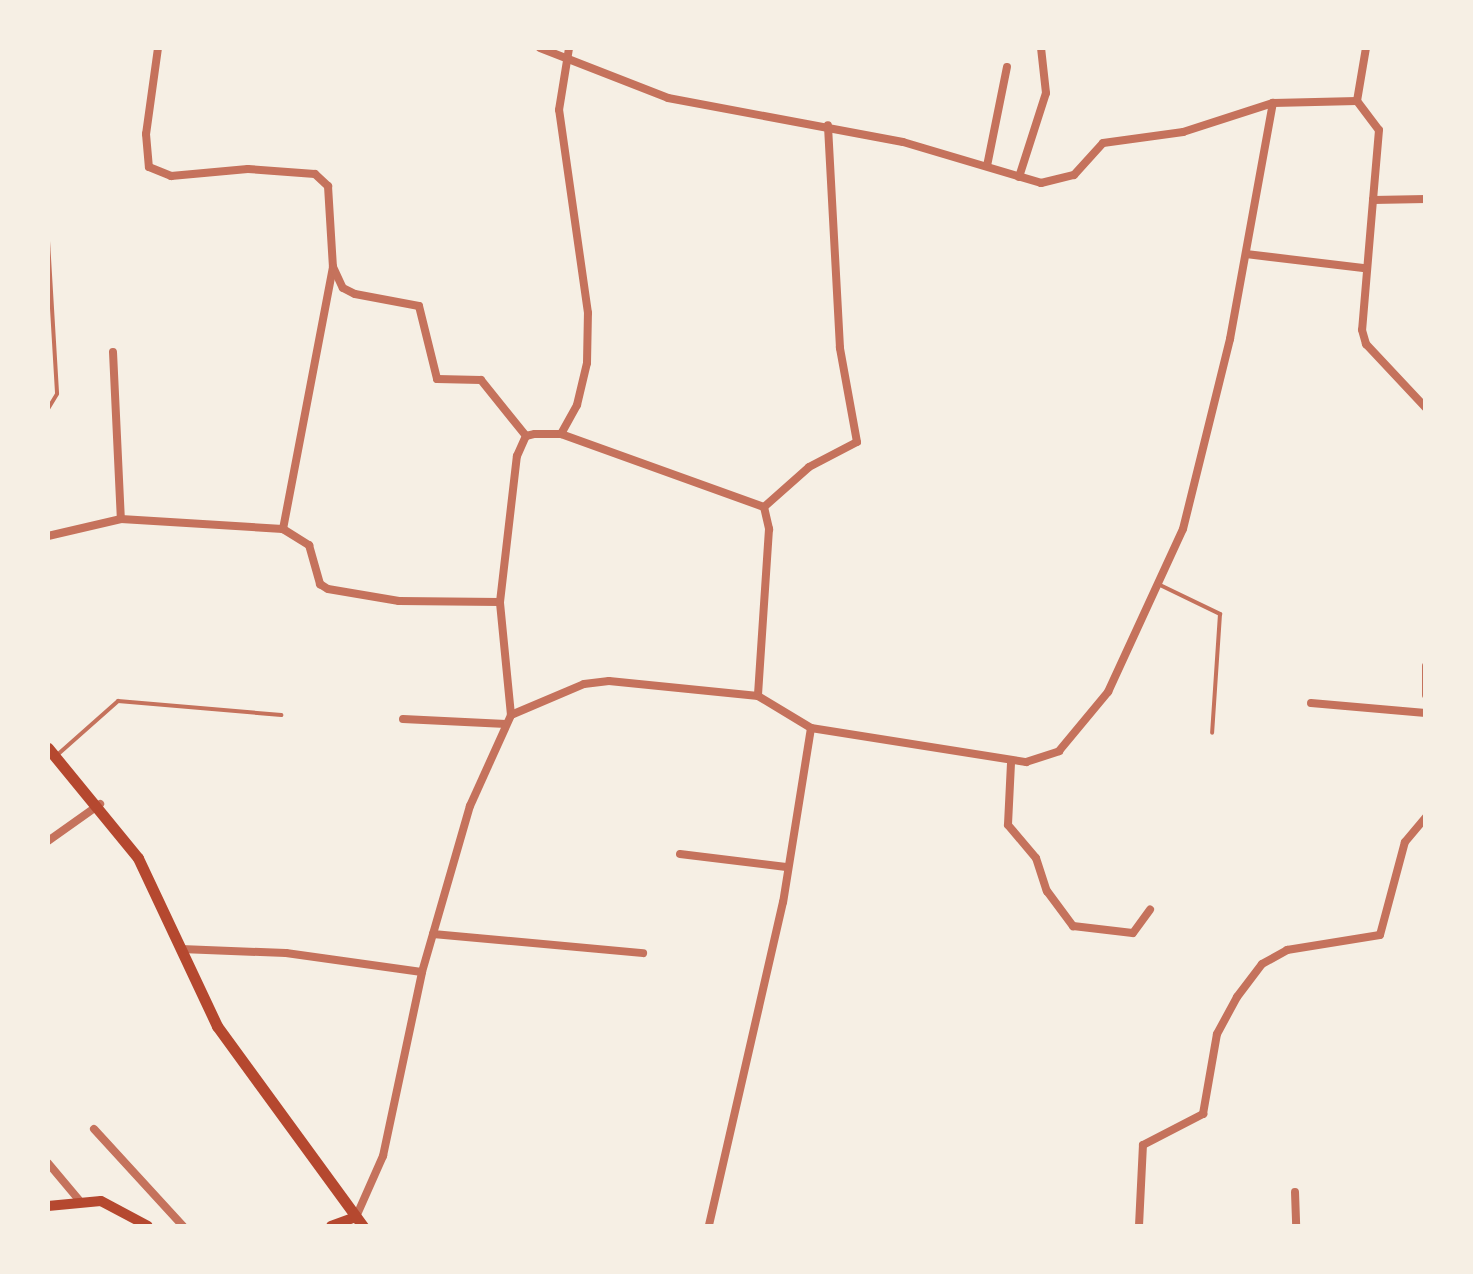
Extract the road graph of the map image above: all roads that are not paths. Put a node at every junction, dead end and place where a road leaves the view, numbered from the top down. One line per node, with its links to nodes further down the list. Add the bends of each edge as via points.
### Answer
1 (158, 48): 16 (street, via 146,134 149,167 171,176 248,168 315,174 328,186)
2 (540, 48): 5 (street)
3 (1041, 48): 11 (street, via 1046,93)
4 (1366, 48): 7 (street)
5 (566, 52): 9 (street, via 668,98); 21 (street, via 558,110 588,313 584,384)
6 (1008, 68): 10 (street)
7 (1357, 101): 8 (street); 13 (street, via 1378,130)
8 (1273, 103): 11 (street, via 1184,132 1104,142 1074,176 1058,183); 15 (street)
9 (828, 125): 10 (street); 23 (street, via 840,348 857,442 809,467)
10 (988, 166): 11 (street)
11 (1020, 177)
12 (1426, 199): 13 (street)
13 (1373, 200): 17 (street)
14 (48, 241): 20 (lane, via 57,394)
15 (1246, 254): 17 (street); 27 (street, via 1183,530)
16 (334, 267): 22 (street, via 343,288 355,294 419,306 437,379 481,380); 25 (street)
17 (1363, 268): 19 (street, via 1366,344)
18 (114, 352): 24 (street)
19 (1426, 408)
20 (48, 409)
21 (561, 434): 22 (street); 23 (street)
22 (526, 436): 28 (street, via 517,456)
23 (764, 506): 31 (street, via 769,530)
24 (121, 519): 25 (street); 26 (street)
25 (283, 529): 28 (street, via 309,545 320,584 328,589 399,601)
26 (48, 536)
27 (1160, 585): 38 (lane, via 1220,614); 40 (street, via 1088,719 1059,752)
28 (500, 602): 36 (street)
29 (1426, 666): 30 (street)
30 (1426, 695)
31 (758, 696): 36 (street, via 610,681 584,684); 37 (street)
32 (1311, 703): 33 (street)
33 (1426, 713)
34 (281, 715): 39 (lane, via 118,701)
35 (403, 718): 36 (street)
36 (508, 720): 47 (street, via 470,806)
37 (811, 728): 40 (street); 45 (street)
38 (1212, 732)
39 (52, 752): 41 (main road)
40 (1011, 763): 46 (street, via 1008,825 1036,858 1048,892 1073,926 1133,933)
41 (100, 804): 43 (street); 48 (main road, via 138,858)
42 (1426, 817): 61 (street, via 1406,842 1380,935 1287,950 1262,964 1237,997 1217,1034 1203,1114 1144,1144)
43 (48, 840)
44 (680, 854): 45 (street)
45 (786, 867): 60 (street)
46 (1150, 910)
47 (433, 934): 49 (street); 50 (street)
48 (180, 949): 50 (street, via 286,953); 56 (main road, via 217,1026)
49 (643, 953)
50 (422, 972): 56 (street, via 383,1156)
51 (94, 1128): 58 (street)
52 (48, 1163): 54 (street)
53 (1295, 1192): 62 (street)
54 (79, 1200): 55 (main road); 57 (main road, via 101,1200)
55 (48, 1206)
56 (360, 1222): 59 (main road)
57 (148, 1226)
58 (182, 1226)
59 (331, 1226)
60 (709, 1226)
61 (1139, 1226)
62 (1296, 1226)

